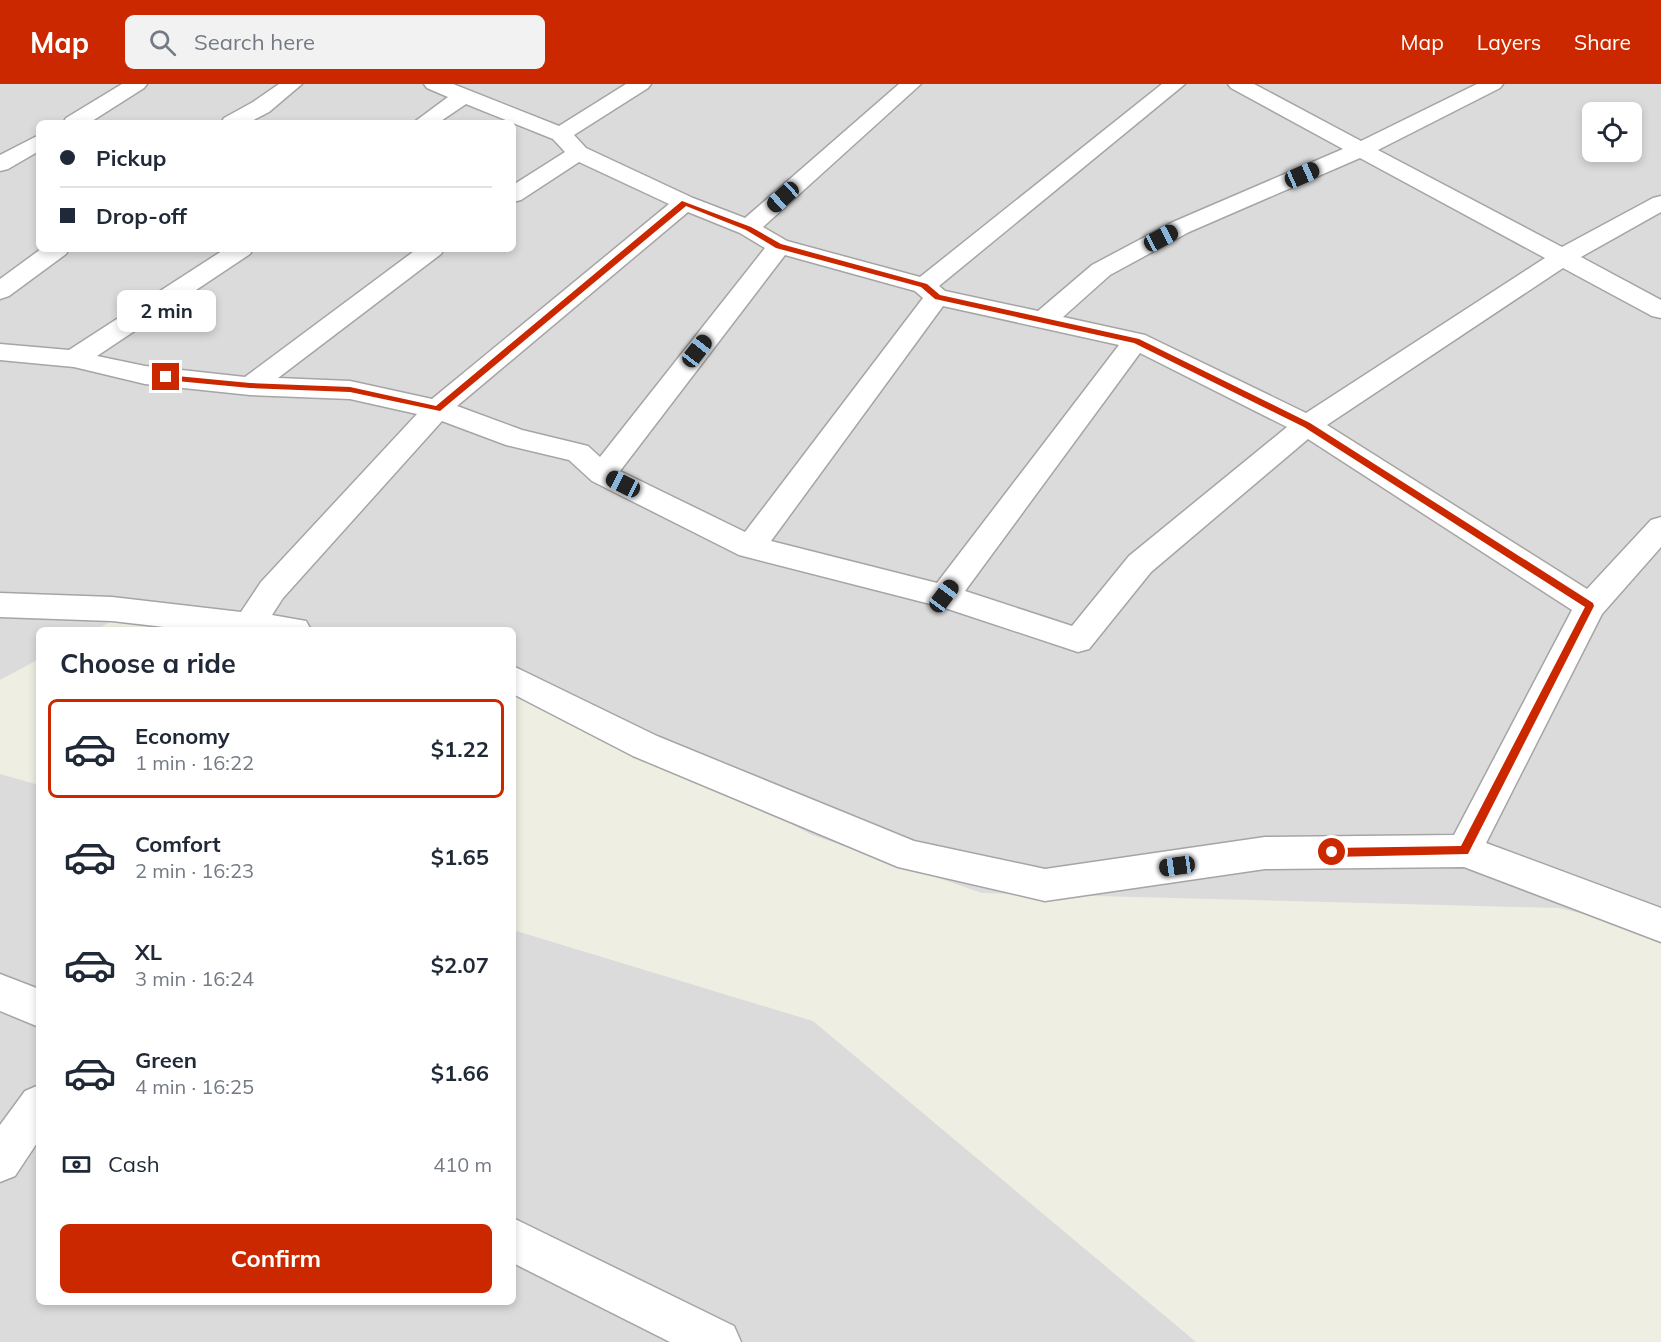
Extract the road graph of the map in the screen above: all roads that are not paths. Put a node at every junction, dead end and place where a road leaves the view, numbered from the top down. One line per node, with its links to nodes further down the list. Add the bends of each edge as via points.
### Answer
1 (137, 84): 10 (street)
2 (292, 84): 11 (street)
3 (434, 84): 9 (street)
4 (641, 84): 13 (street)
5 (911, 84): 21 (street)
6 (1175, 84): 28 (street)
7 (1238, 84): 15 (street)
8 (1493, 84): 15 (street)
9 (462, 97): 12 (street); 13 (street)
10 (79, 120)
11 (237, 120)
12 (428, 120)
13 (561, 134): 16 (street)
14 (36, 144): 17 (street)
15 (1362, 149): 26 (street); 30 (street, via 1181,227 1101,270)
16 (578, 153): 18 (street); 19 (street)
17 (0, 164)
18 (516, 193)
19 (685, 203): 21 (street); 35 (street)
20 (1661, 203): 26 (street)
21 (748, 228): 22 (street)
22 (779, 246): 28 (street); 37 (street)
23 (53, 252): 27 (street)
24 (236, 252): 33 (street)
25 (428, 252): 34 (street)
26 (1563, 257): 29 (street); 36 (street)
27 (0, 291)
28 (931, 292): 30 (street); 39 (street)
29 (1661, 310)
30 (1044, 320): 31 (street)
31 (1136, 341): 36 (street); 40 (street)
32 (0, 352): 33 (street)
33 (74, 359): 34 (street, via 145,375)
34 (250, 386): 35 (street, via 350,390)
35 (437, 409): 37 (street, via 516,438 578,453); 43 (street, via 272,590)
36 (1307, 425): 40 (street, via 1140,564 1078,640); 42 (street)
37 (602, 474): 39 (street)
38 (1661, 528): 42 (street)
39 (750, 547): 40 (street)
40 (944, 596)
41 (0, 605): 43 (street, via 112,609)
42 (1590, 606): 46 (street)
43 (249, 624): 44 (street)
44 (272, 627)
45 (516, 681): 46 (street, via 645,746 911,856 1045,885 1265,853)
46 (1464, 851): 47 (street)
47 (1661, 925)
48 (0, 992): 49 (street)
49 (36, 1007)
50 (36, 1109): 51 (street)
51 (0, 1161)
52 (516, 1241): 53 (street)
53 (718, 1342)

